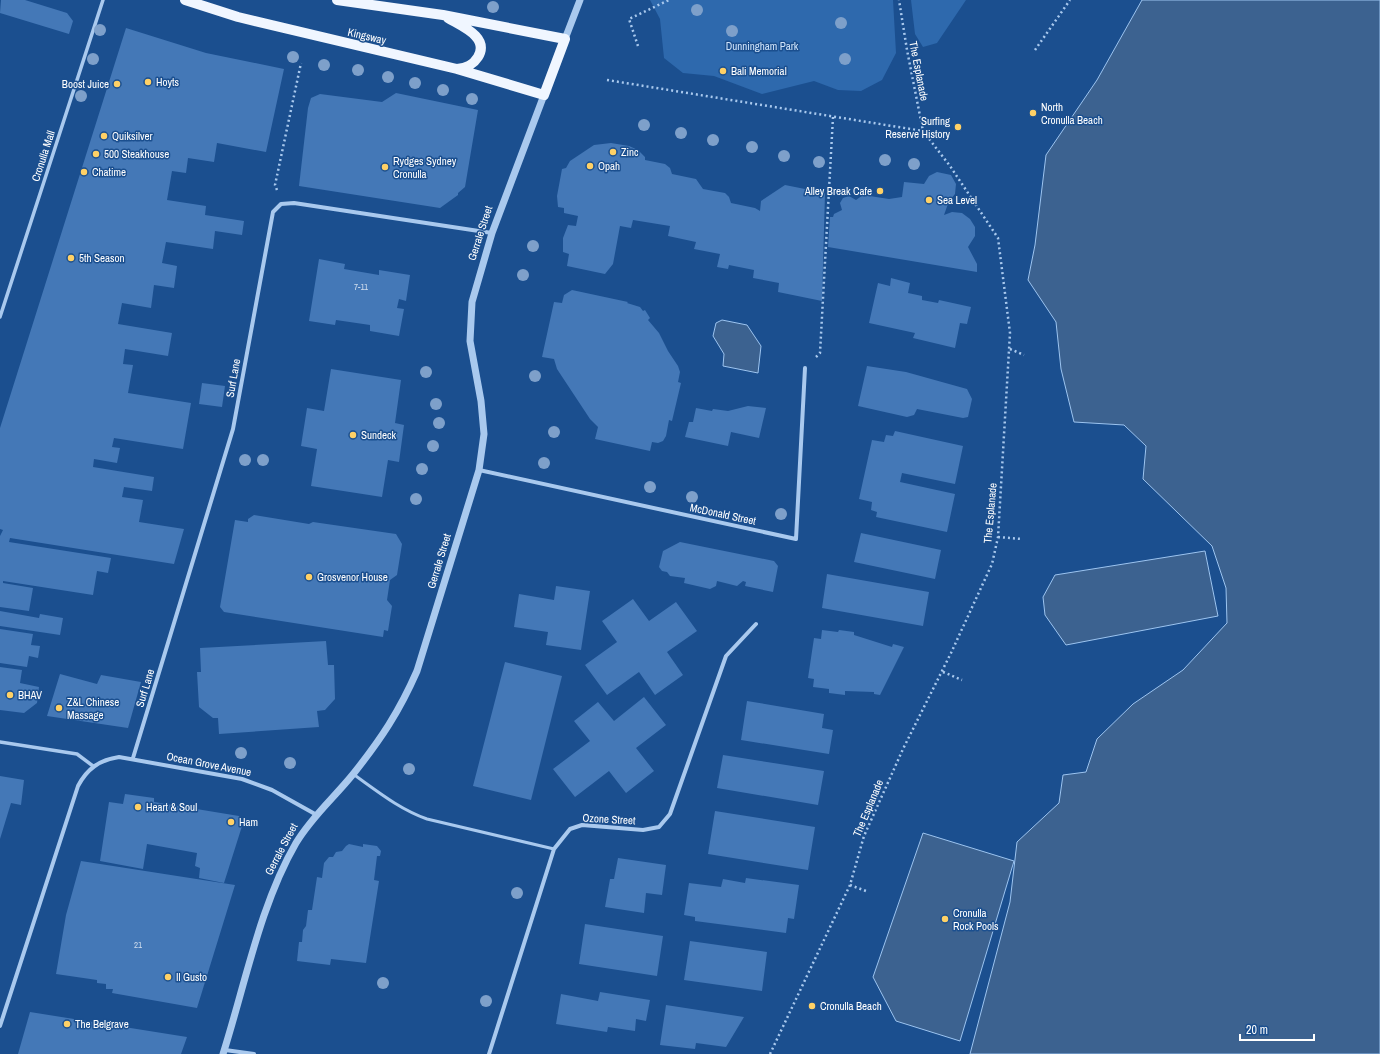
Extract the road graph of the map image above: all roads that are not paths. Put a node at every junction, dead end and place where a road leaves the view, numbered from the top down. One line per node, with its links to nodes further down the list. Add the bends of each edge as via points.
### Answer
1 (103, 0): 10 (street, Cronulla Mall)
2 (185, 0): 7 (main road, Kingsway, via 238,17)
3 (337, 0): 5 (main road)
4 (580, 0): 6 (street)
5 (442, 15): 6 (main road); 7 (main road, via 474,34 481,46 476,60 466,68)
6 (565, 39): 8 (main road, Gerrale Street)
7 (457, 69): 8 (main road, Kingsway)
8 (544, 95): 9 (street, Gerrale Street)
9 (492, 233): 12 (street, Gerrale Street, via 477,282 470,320 472,356 484,434); 15 (street, Surf Lane, via 294,203 281,204 276,208 271,216 233,429)
10 (0, 317)
11 (805, 368): 12 (street, McDonald Street, via 796,539)
12 (479, 470): 17 (street, Gerrale Street, via 417,671 390,726)
13 (756, 624): 19 (street, Ozone Street, via 726,656 670,814 659,827 643,830 582,825 570,829)
14 (0, 742): 16 (street, via 77,754)
15 (133, 758): 16 (street, Ocean Grove Avenue, via 108,759); 18 (street, Ocean Grove Avenue, via 242,779 272,790)
16 (93, 766): 20 (street, via 78,786)
17 (353, 774): 18 (street, Gerrale Street); 19 (lane, via 403,810 427,819)
18 (315, 814): 21 (street, Gerrale Street, via 296,843 279,877)
19 (554, 849): 23 (street, Ozone Street)
20 (0, 1026)
21 (224, 1052): 22 (street)
22 (254, 1054)
23 (489, 1054)

